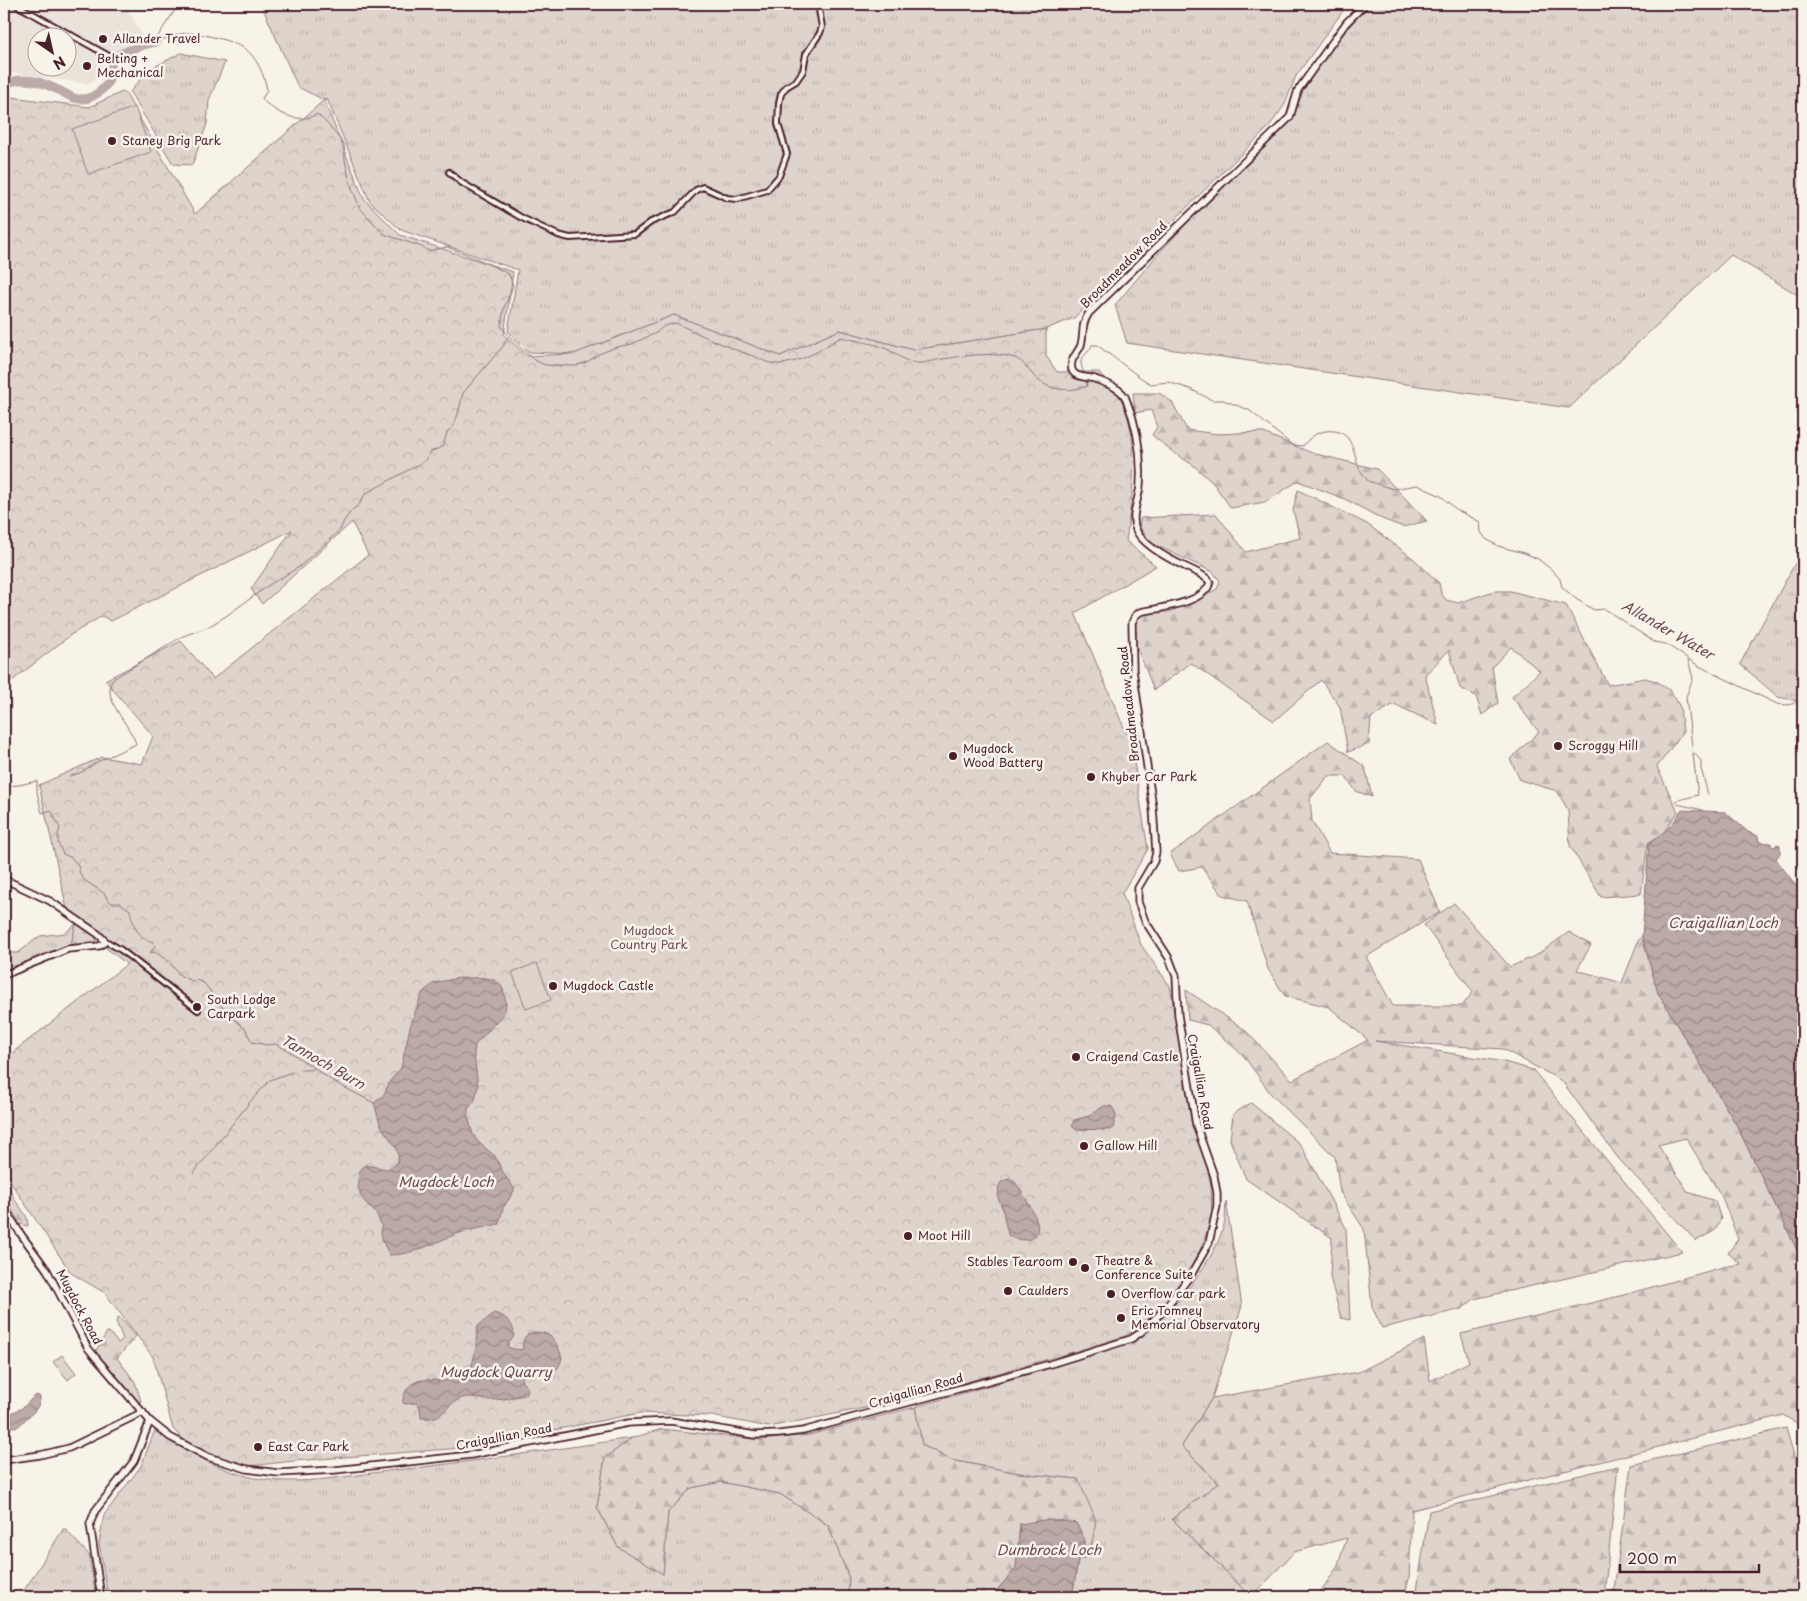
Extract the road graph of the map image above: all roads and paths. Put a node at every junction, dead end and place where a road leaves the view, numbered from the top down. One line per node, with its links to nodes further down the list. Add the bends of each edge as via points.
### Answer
1 (15, 4): 4 (street)
2 (818, 4): 5 (street, via 820,33 806,54 803,71 781,94 778,124 787,154 779,176 767,190 727,198 703,188 696,190 675,212 651,222 635,234 570,238 558,236 522,218)
3 (1365, 4): 6 (street, Broadmeadow Road, via 1346,23 1298,90 1290,117 1089,312 1082,326 1081,346 1072,361 1073,371 1080,377 1092,378 1124,394 1134,425 1141,466 1134,513 1136,530 1152,547 1207,577 1210,582 1205,592 1188,601 1140,612 1132,623 1133,670)
4 (109, 56)
5 (448, 172)
6 (1153, 808): 13 (street, Craigallian Road, via 1155,857 1138,888 1138,902 1144,921 1169,958 1176,976 1178,1015 1196,1125 1214,1176 1217,1206 1209,1243 1199,1263 1181,1290 1140,1334 1050,1364 826,1426 779,1434 755,1435 671,1421 628,1423 471,1455 278,1473 247,1469 208,1457 170,1437)
7 (4, 879): 8 (street, via 50,901)
8 (104, 940): 9 (street, via 99,946 68,949); 10 (street)
9 (4, 975)
10 (198, 1010)
11 (4, 1207): 12 (street, Mugdock Road, via 47,1270 88,1348)
12 (143, 1412): 13 (street, Craigallian Road); 14 (street, via 69,1448 40,1456)
13 (150, 1421): 15 (street, via 134,1460 90,1524)
14 (4, 1460)
15 (101, 1597)

